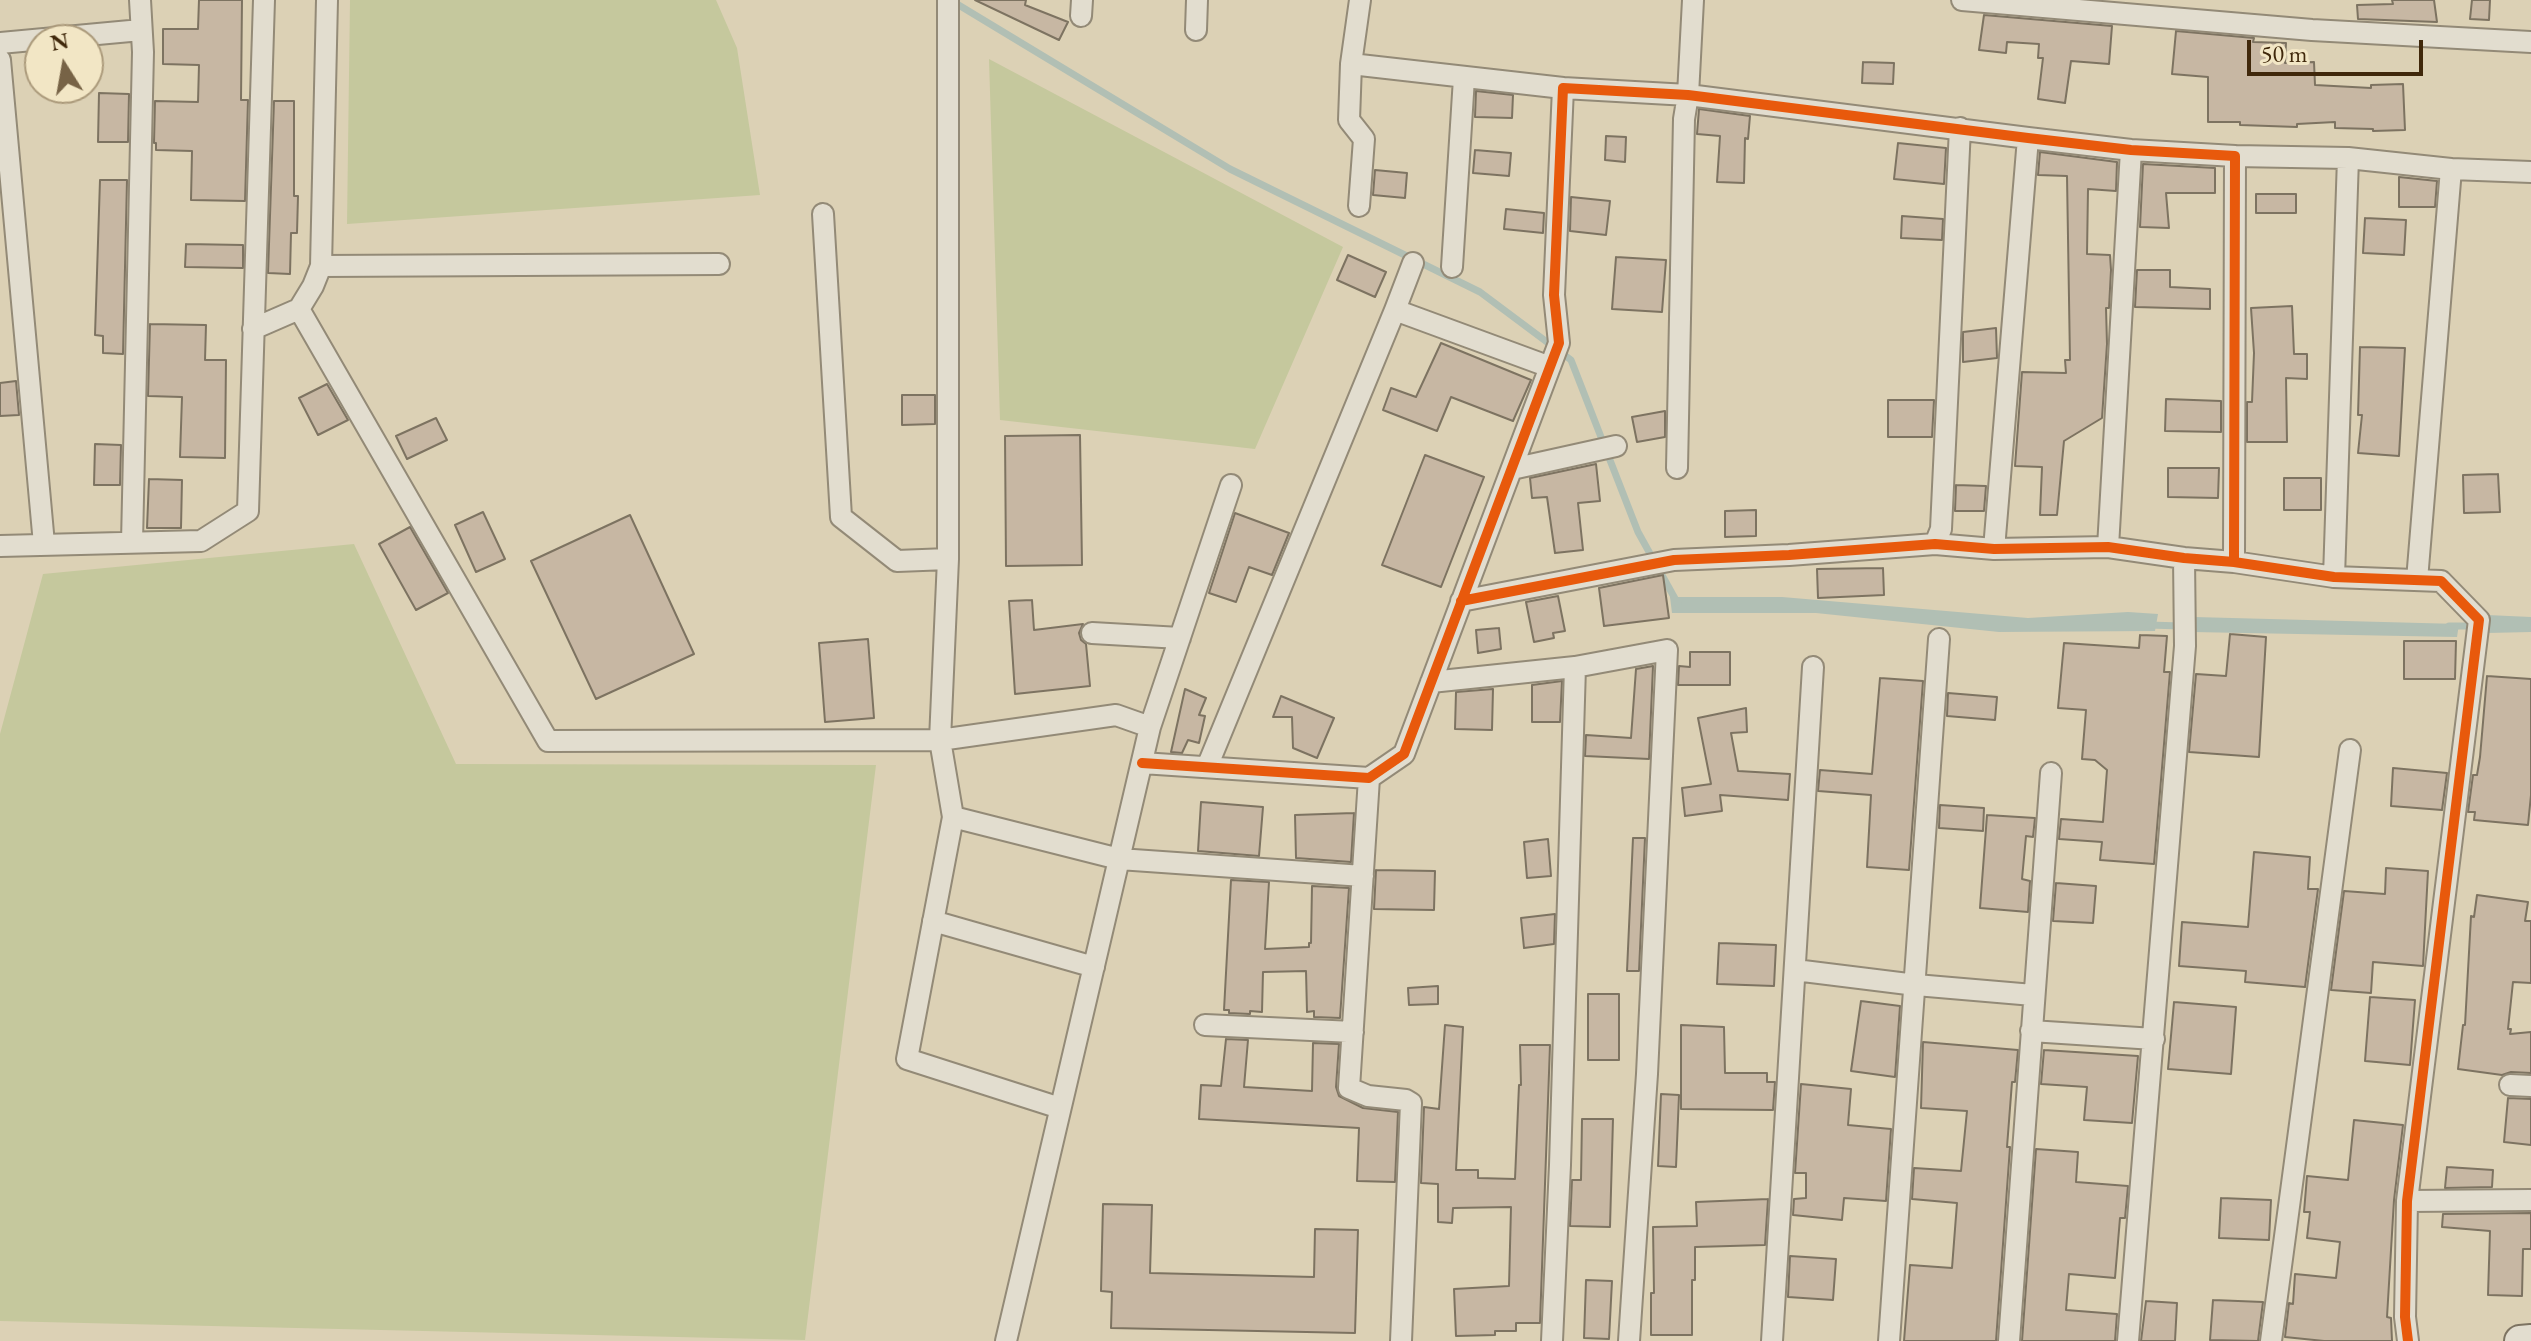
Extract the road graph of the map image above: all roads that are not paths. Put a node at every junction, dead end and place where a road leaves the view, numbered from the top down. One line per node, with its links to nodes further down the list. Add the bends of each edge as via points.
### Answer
1 (140, 0): 10 (street)
2 (264, 0): 34 (street)
3 (327, 0): 30 (street)
4 (1197, 0): 11 (street)
5 (1360, 0): 15 (street)
6 (1693, 0): 18 (street)
7 (1962, 0): 9 (street)
8 (948, 6): 47 (street)
9 (2188, 10): 12 (street, via 2424,38)
10 (141, 30): 13 (street); 40 (street)
11 (1196, 30)
12 (2531, 42)
13 (0, 43)
14 (0, 60): 41 (street)
15 (1351, 64): 16 (street); 26 (street, via 1349,120 1364,139)
16 (1464, 78): 17 (street); 31 (street)
17 (1563, 88): 18 (street); 35 (street, via 1554,295 1559,343)
18 (1688, 95): 19 (street); 37 (street)
19 (1960, 128): 20 (street); 42 (street, via 1941,529)
20 (2028, 138): 21 (street); 45 (street)
21 (2131, 150): 22 (street); 44 (street)
22 (2235, 156): 23 (street); 48 (street)
23 (2348, 158): 24 (street); 49 (street)
24 (2451, 169): 25 (street); 50 (street)
25 (2531, 172)
26 (1359, 206)
27 (823, 214): 47 (street, via 841,517 897,561)
28 (1413, 263): 33 (street)
29 (719, 264): 30 (street)
30 (321, 266): 32 (street)
31 (1452, 267)
32 (299, 309): 34 (street); 59 (street, via 548,741)
33 (1395, 310): 35 (street); 62 (street)
34 (253, 329): 40 (street, via 248,511 201,541)
35 (1550, 367): 38 (street)
36 (1616, 446): 38 (street)
37 (1677, 468)
38 (1512, 469): 51 (street)
39 (1231, 485): 53 (street)
40 (132, 542): 41 (street)
41 (44, 544): 43 (street)
42 (1935, 544): 45 (street); 51 (street, via 1674,560)
43 (0, 546)
44 (2108, 547): 45 (street); 46 (street)
45 (1994, 549)
46 (2184, 558): 48 (street); 76 (street, via 2185,646)
47 (948, 559): 59 (street)
48 (2234, 562): 49 (street)
49 (2334, 577): 50 (street)
50 (2417, 580): 81 (street, via 2441,581 2479,620)
51 (1461, 601): 57 (street)
52 (1092, 633): 53 (street)
53 (1180, 638): 58 (street)
54 (1939, 639): 71 (street)
55 (1575, 667): 57 (street); 85 (street); 86 (street, via 1667,650)
56 (1813, 667): 70 (street)
57 (1431, 682): 64 (street, via 1404,754)
58 (1150, 727): 59 (street, via 1116,715); 61 (street)
59 (940, 740): 65 (street)
60 (2350, 750): 91 (street)
61 (1142, 763): 62 (street); 66 (street)
62 (1207, 767): 64 (street)
63 (2051, 773): 72 (street)
64 (1369, 778): 67 (street)
65 (953, 817): 66 (street); 68 (street)
66 (1119, 859): 67 (street); 69 (street)
67 (1363, 876): 75 (street)
68 (933, 921): 69 (street); 79 (street, via 907,1059)
69 (1094, 967): 79 (street)
70 (1795, 970): 71 (street); 87 (street)
71 (1916, 985): 72 (street); 88 (street)
72 (2033, 995): 74 (street)
73 (1205, 1025): 75 (street)
74 (2031, 1031): 76 (street); 89 (street)
75 (1353, 1032): 84 (street, via 1349,1088 1411,1103)
76 (2154, 1039): 90 (street)
77 (2510, 1085): 78 (street)
78 (2531, 1086)
79 (1060, 1108): 83 (street)
80 (2531, 1200): 81 (street)
81 (2407, 1201): 92 (street)
82 (2531, 1340): 93 (street)
83 (1006, 1341)
84 (1401, 1341)
85 (1552, 1341)
86 (1629, 1341)
87 (1772, 1341)
88 (1889, 1341)
89 (2009, 1341)
90 (2128, 1341)
91 (2271, 1341)
92 (2408, 1341)
93 (2520, 1341)

